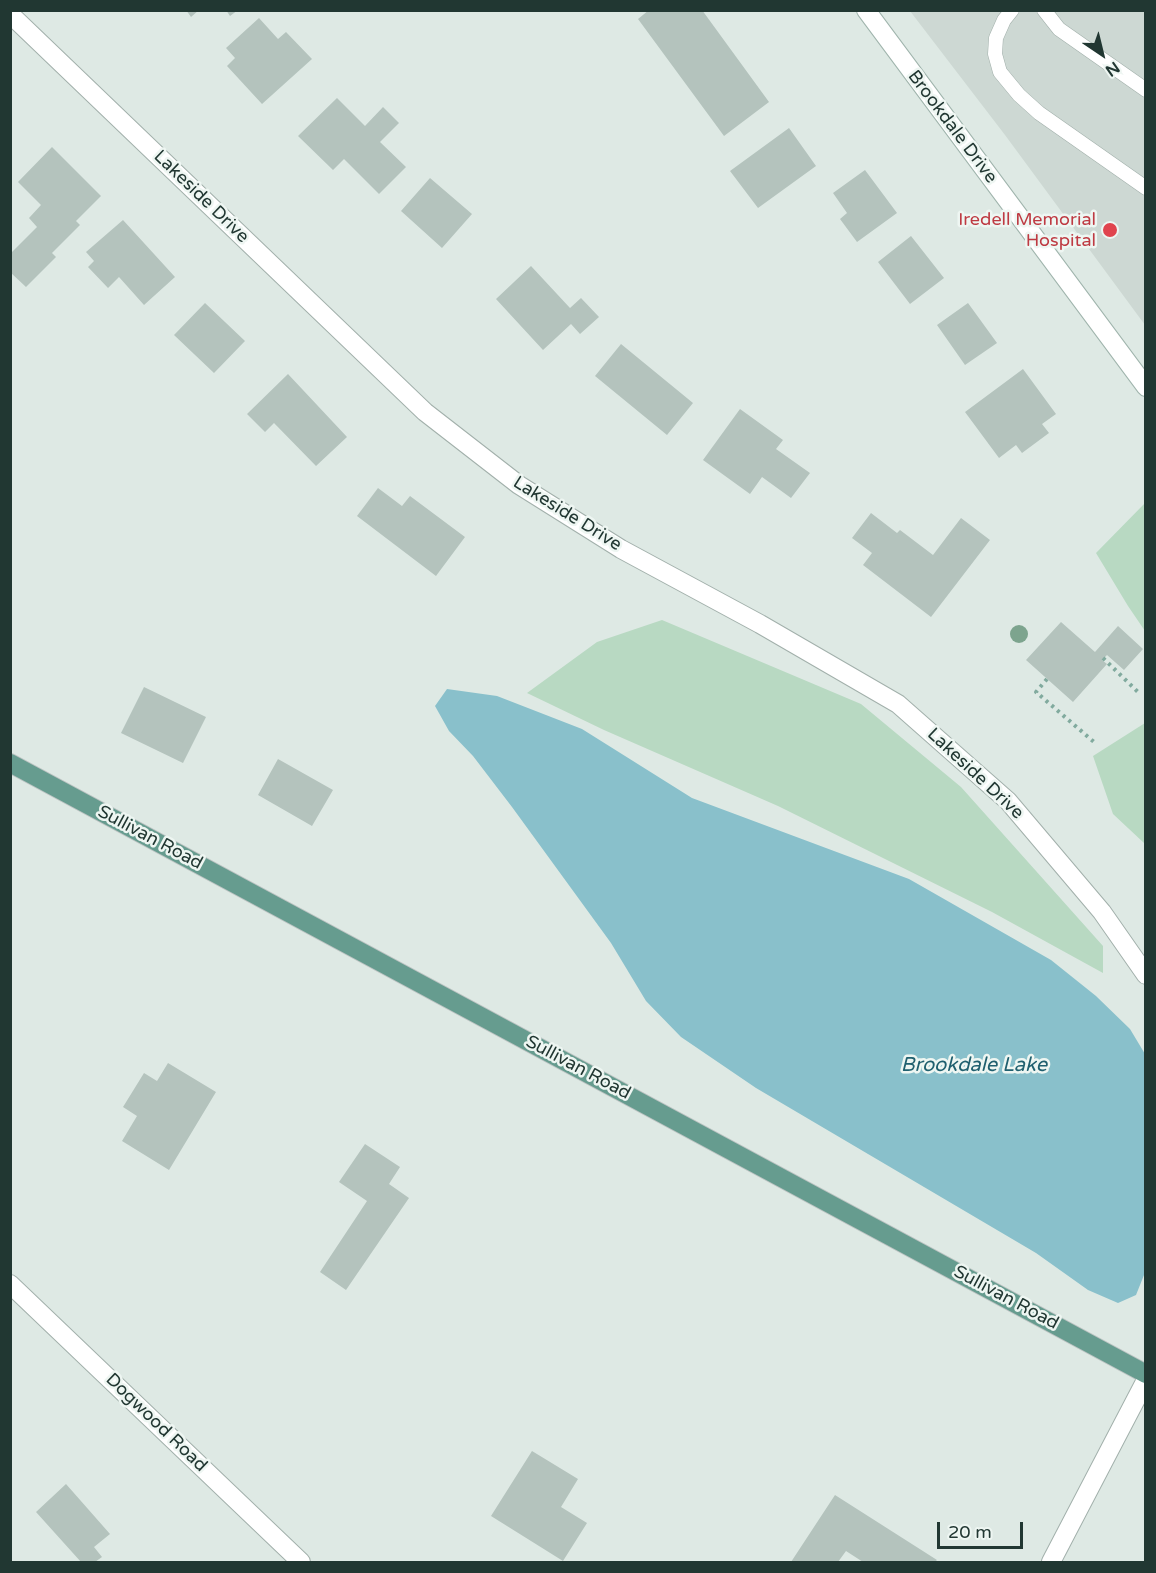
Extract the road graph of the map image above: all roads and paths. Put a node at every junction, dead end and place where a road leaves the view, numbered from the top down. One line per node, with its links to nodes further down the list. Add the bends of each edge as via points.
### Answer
1 (866, 10): 7 (street, Brookdale Drive)
2 (1012, 10): 6 (lane, via 996,38 1000,72 1039,113)
3 (1044, 10): 5 (lane, via 1059,29)
4 (10, 14): 13 (street, Lakeside Drive, via 425,412 519,485 621,549 898,704 1008,801 1102,912)
5 (1146, 90)
6 (1146, 188)
7 (1146, 387)
8 (1103, 658): 10 (path)
9 (1047, 679): 11 (path, via 1036,692)
10 (1139, 693)
11 (1094, 742)
12 (10, 763): 15 (main road, Sullivan Road)
13 (1146, 975)
14 (10, 1284): 17 (street, Dogwood Road)
15 (1146, 1374)
16 (1146, 1380): 18 (street)
17 (301, 1563)
18 (1051, 1563)

